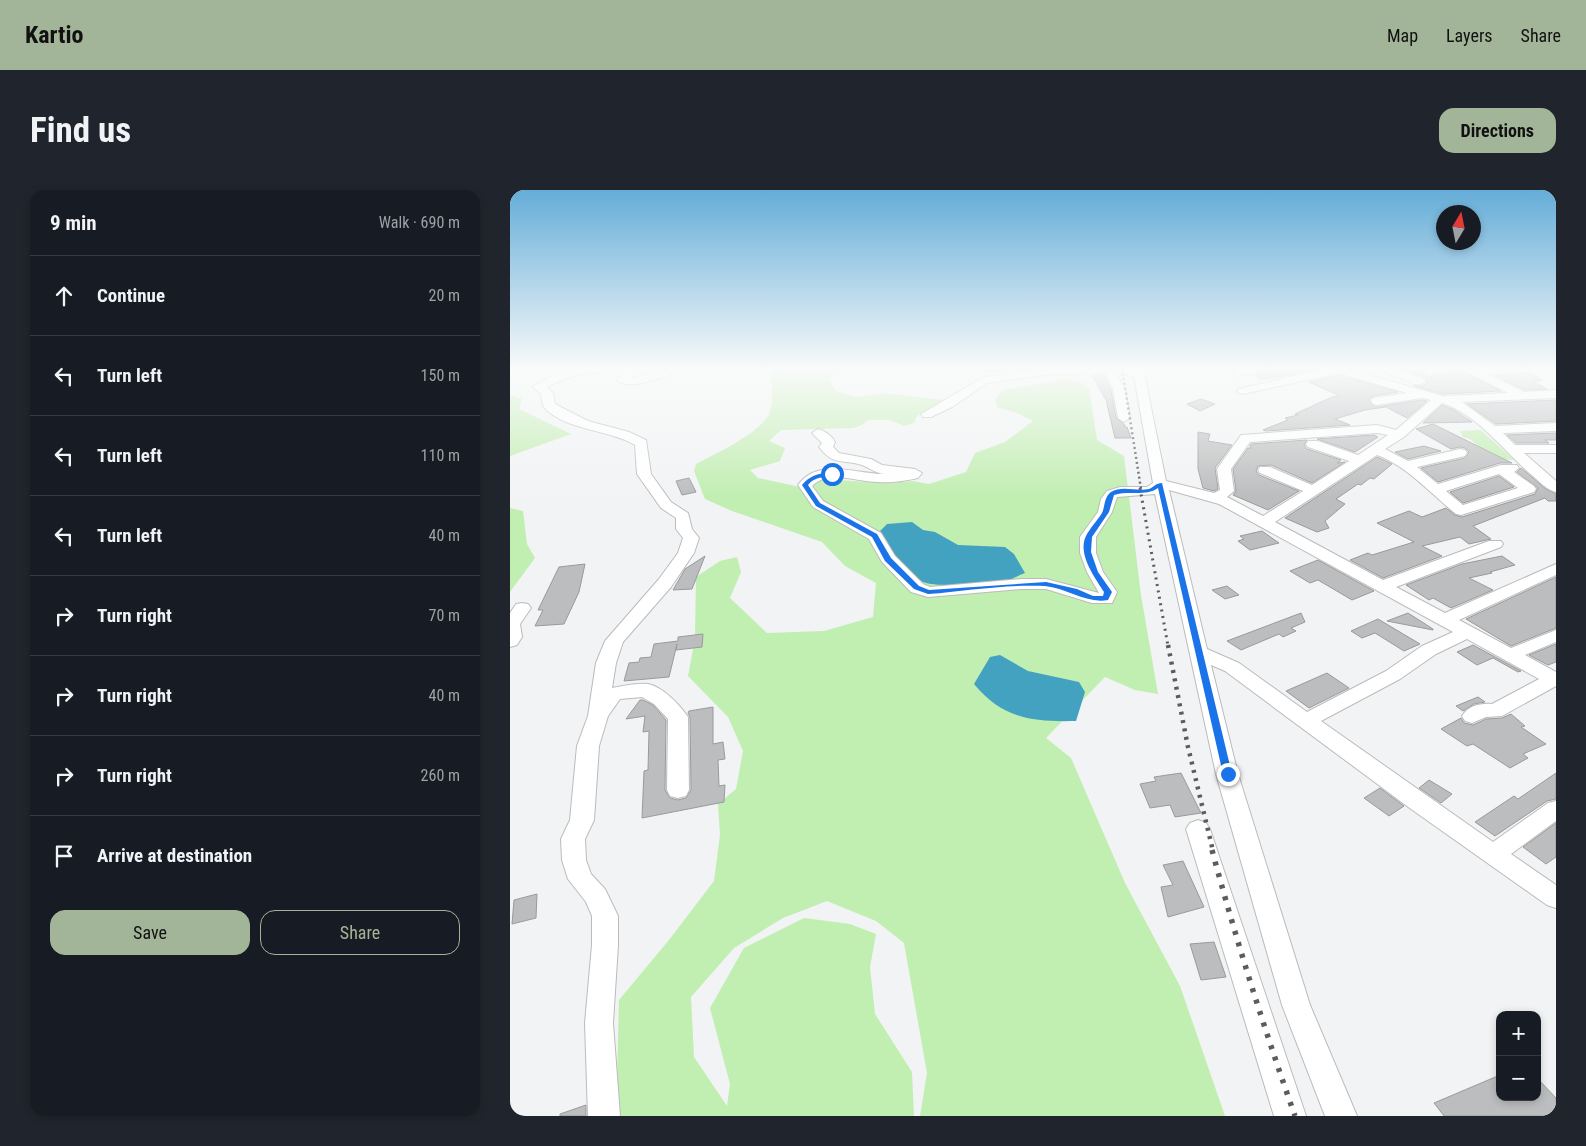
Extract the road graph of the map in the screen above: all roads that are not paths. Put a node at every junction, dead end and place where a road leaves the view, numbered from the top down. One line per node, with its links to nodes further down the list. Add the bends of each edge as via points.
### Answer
1 (558, 411): 47 (street, via 596,428 622,432 641,443 644,474 666,504 683,516 684,529 691,538 686,552 665,583 614,641 606,663)
2 (932, 411): 7 (street)
3 (1123, 411): 8 (street)
4 (1146, 411): 28 (street)
5 (1426, 411): 14 (street)
6 (1467, 411): 11 (street)
7 (926, 414)
8 (1124, 418)
9 (1298, 426): 12 (street, via 1322,421)
10 (1556, 427): 11 (street)
11 (1492, 430): 18 (street)
12 (1343, 431): 14 (street, via 1377,429); 32 (street, via 1246,438 1224,469 1228,491)
13 (818, 433): 28 (street, via 828,442 826,447 834,456 866,462 879,469 915,473 913,476 890,478 820,475 805,485 818,504 875,536 888,559 916,588 928,592 1046,584 1092,598 1106,598 1108,592 1095,572 1088,552 1088,537 1105,512 1112,494 1150,491)
14 (1398, 434): 16 (street)
15 (1313, 444): 20 (street)
16 (1374, 449): 20 (street); 21 (street)
17 (1556, 449): 18 (street)
18 (1514, 450): 24 (street)
19 (1460, 453): 21 (street)
20 (1358, 459): 30 (street)
21 (1406, 466): 27 (street)
22 (1450, 467): 27 (street)
23 (1501, 469): 24 (street); 31 (street); 31 (street, via 1530,489 1461,511)
24 (1532, 469): 26 (street); 29 (street)
25 (1265, 470): 30 (street)
26 (1556, 471)
27 (1421, 478): 31 (street)
28 (1160, 484): 32 (street); 44 (street)
29 (1556, 488)
30 (1313, 490): 33 (street)
31 (1434, 490)
32 (1216, 498): 33 (street)
33 (1264, 523): 38 (street)
34 (1494, 544): 36 (street)
35 (1433, 549): 36 (street)
36 (1450, 559): 38 (street)
37 (1556, 569): 40 (street)
38 (1382, 586): 40 (street)
39 (522, 608): 43 (street, via 512,624 513,637)
40 (1445, 620): 41 (street)
41 (1466, 632): 45 (street); 49 (street)
42 (1556, 635): 45 (street)
43 (510, 641)
44 (1201, 653): 49 (street, via 1232,667); 57 (street, via 1228,774 1296,1005)
45 (1510, 655): 46 (street)
46 (1553, 676): 48 (street, via 1495,711 1483,710)
47 (598, 716): 50 (street, via 614,694 646,690 661,700 678,717); 55 (street, via 588,746 582,820 572,839 580,879 596,896 605,916 599,1023)
48 (1472, 716)
49 (1305, 721): 53 (street)
50 (678, 790)
51 (1556, 809): 53 (street)
52 (1198, 829): 56 (street)
53 (1493, 854): 54 (street)
54 (1556, 898)
55 (604, 1116)
56 (1290, 1116)
57 (1341, 1116)

